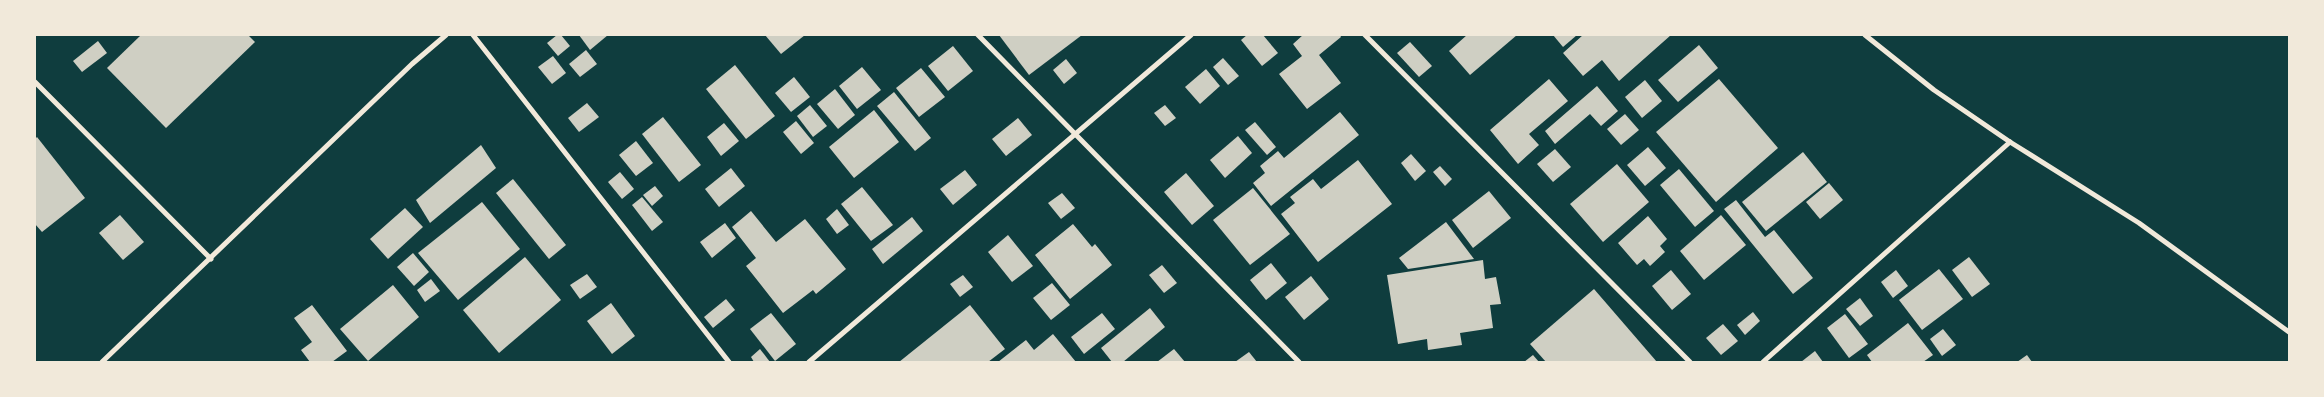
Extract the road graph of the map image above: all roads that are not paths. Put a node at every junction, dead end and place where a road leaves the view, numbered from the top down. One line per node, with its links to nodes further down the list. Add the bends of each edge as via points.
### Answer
1 (446, 35): 10 (street, via 412,64)
2 (473, 35): 13 (street)
3 (978, 35): 8 (street)
4 (1191, 35): 8 (street)
5 (1365, 35): 16 (street)
6 (1865, 35): 9 (street, via 1934,90)
7 (35, 82): 10 (street)
8 (1074, 135): 14 (street); 15 (street)
9 (2010, 142): 11 (street, via 2139,222); 17 (street)
10 (211, 260): 12 (street)
11 (2289, 332)
12 (105, 361)
13 (729, 362)
14 (809, 362)
15 (1299, 362)
16 (1690, 362)
17 (1763, 362)

